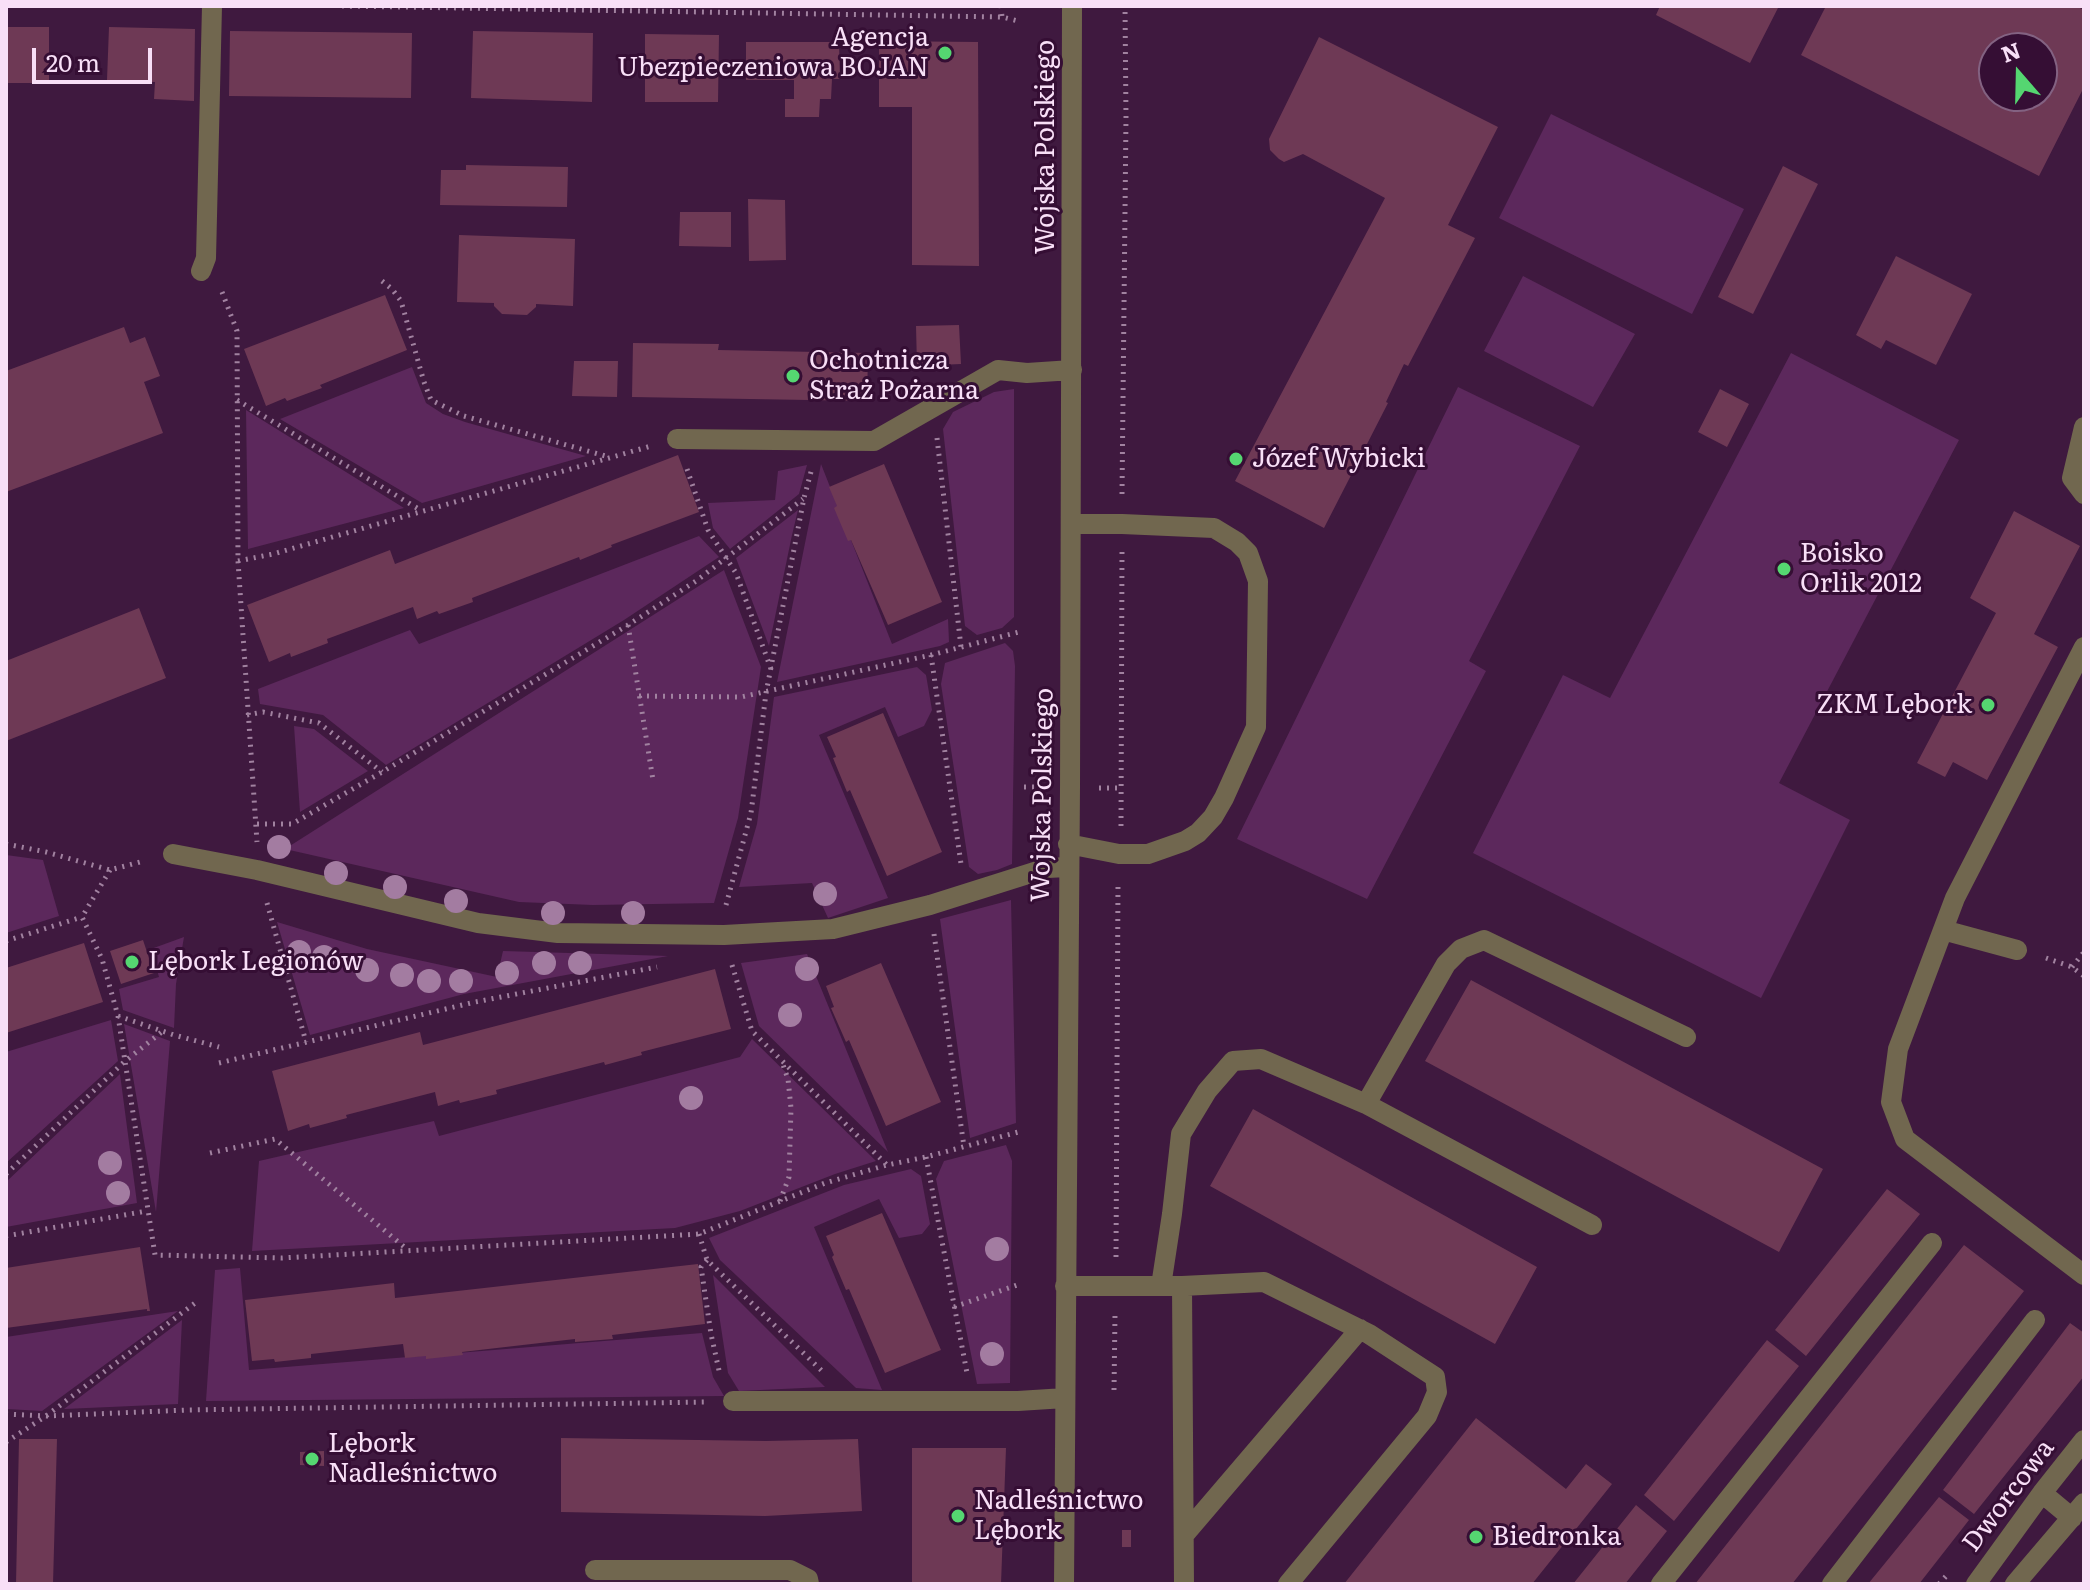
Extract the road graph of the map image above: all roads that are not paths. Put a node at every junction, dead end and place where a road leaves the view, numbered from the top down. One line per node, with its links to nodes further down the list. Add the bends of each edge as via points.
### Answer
1 (212, 6): 3 (street, via 206,258)
2 (1072, 6): 4 (street, Wojska Polskiego)
3 (201, 271)
4 (1072, 370): 6 (street, via 998,370 874,441); 8 (street, Wojska Polskiego)
5 (2084, 427): 7 (street, via 2072,478)
6 (677, 439)
7 (2084, 494)
8 (1071, 524): 10 (street, Wojska Polskiego); 10 (street, via 1214,528 1248,553 1258,581 1256,727 1213,817 1185,841 1148,854)
9 (2084, 647): 13 (street)
10 (1068, 844): 12 (street, Wojska Polskiego)
11 (173, 854): 12 (street, via 478,923 558,933 724,935 833,929 1047,868)
12 (1068, 867): 20 (street, Wojska Polskiego)
13 (1943, 930): 14 (street); 19 (street, via 1898,1049 1891,1102 1905,1139)
14 (2017, 950)
15 (1686, 1037): 16 (street, via 1484,940 1461,949 1446,964)
16 (1366, 1104): 17 (street); 21 (street, via 1261,1059 1233,1061 1181,1134)
17 (1592, 1225)
18 (1932, 1243): 36 (street)
19 (2084, 1275)
20 (1065, 1286): 21 (street); 25 (street, Wojska Polskiego)
21 (1161, 1286): 22 (street)
22 (1182, 1286): 24 (street, via 1264,1282); 30 (street)
23 (2035, 1320): 37 (street)
24 (1360, 1329): 30 (street); 35 (street, via 1435,1377 1437,1392 1427,1416)
25 (1065, 1398): 26 (street); 33 (street, Wojska Polskiego)
26 (733, 1401)
27 (2084, 1440): 28 (street, Dworcowa)
28 (2042, 1493): 29 (street); 38 (street, Dworcowa)
29 (2078, 1511): 39 (street)
30 (1184, 1535): 34 (street)
31 (595, 1570): 32 (street, via 790,1570)
32 (809, 1584)
33 (1064, 1584)
34 (1184, 1584)
35 (1288, 1584)
36 (1661, 1584)
37 (1832, 1584)
38 (1976, 1584)
39 (2015, 1584)

